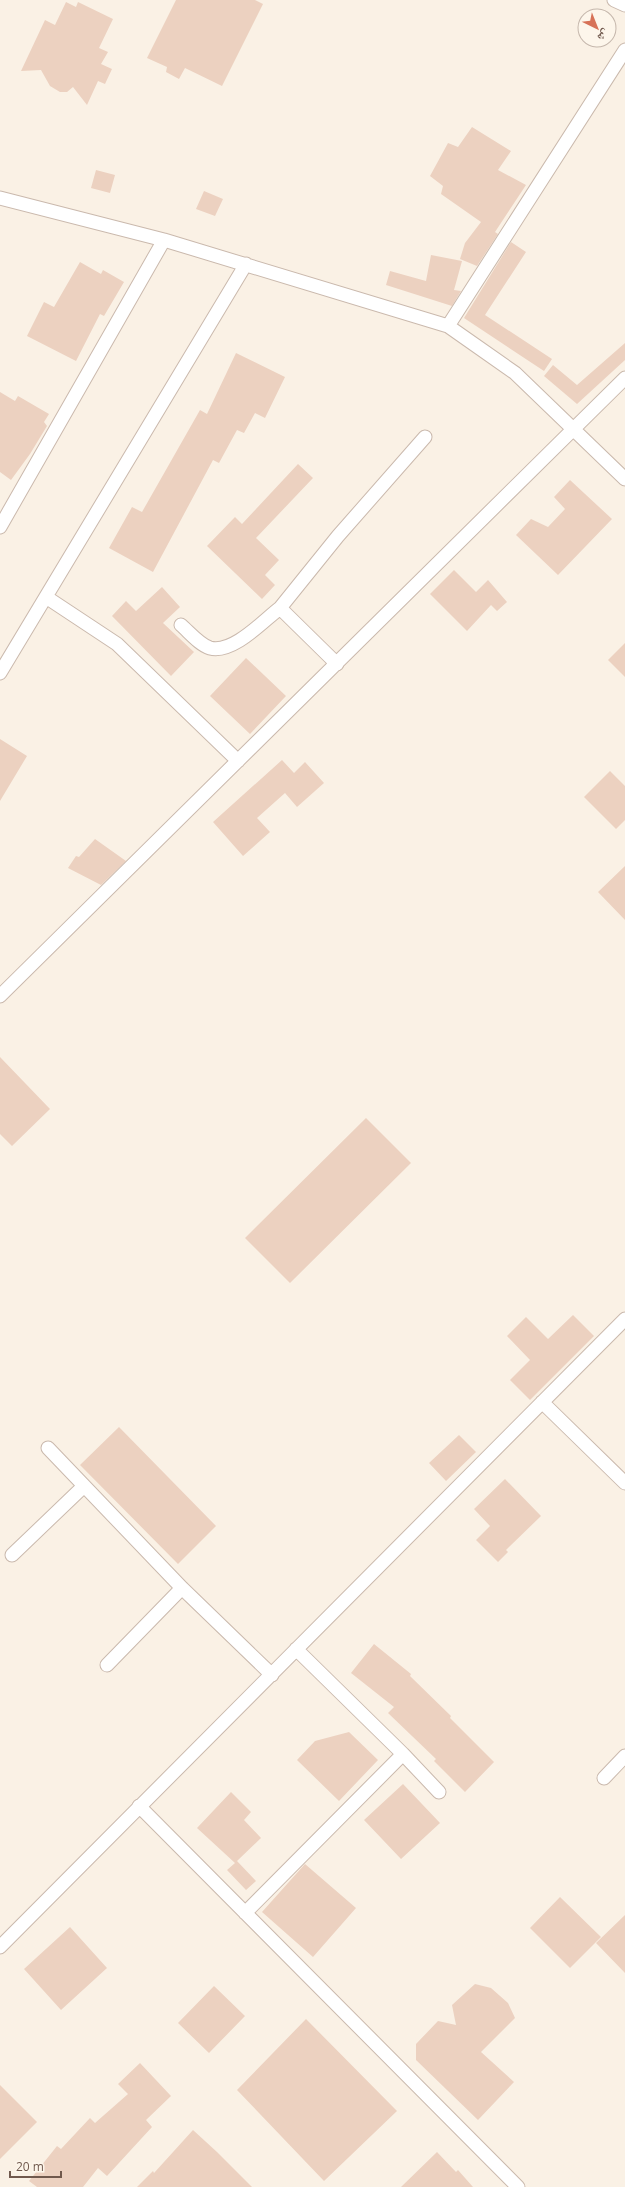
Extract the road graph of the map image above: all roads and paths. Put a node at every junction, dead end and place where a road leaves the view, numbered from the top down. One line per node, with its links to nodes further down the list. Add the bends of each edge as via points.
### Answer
1 (614, 0): 2 (street)
2 (625, 5)
3 (625, 50): 7 (street)
4 (0, 198): 5 (street)
5 (164, 240): 6 (street); 12 (street)
6 (246, 264): 7 (street); 13 (street)
7 (448, 326): 9 (street, via 514,373)
8 (625, 378): 9 (street)
9 (572, 431): 11 (street); 16 (street)
10 (425, 437): 14 (street, via 338,536)
11 (625, 479)
12 (0, 527)
13 (46, 597): 17 (street); 18 (street, via 117,644)
14 (280, 608): 15 (street, via 242,639 223,649 210,648); 16 (street)
15 (181, 625)
16 (337, 664): 18 (street)
17 (0, 673)
18 (238, 762): 19 (street)
19 (0, 996)
20 (625, 1320): 21 (street)
21 (542, 1402): 23 (street); 27 (street)
22 (48, 1448): 24 (street)
23 (625, 1483)
24 (84, 1486): 25 (street); 26 (street)
25 (12, 1555)
26 (182, 1588): 28 (street); 29 (street)
27 (296, 1649): 29 (street); 30 (street)
28 (107, 1665)
29 (272, 1675): 34 (street)
30 (403, 1754): 33 (street); 35 (street)
31 (625, 1756): 32 (street)
32 (604, 1778)
33 (439, 1792)
34 (139, 1806): 35 (street); 36 (street)
35 (245, 1913): 37 (street)
36 (0, 1946)
37 (518, 2187)

